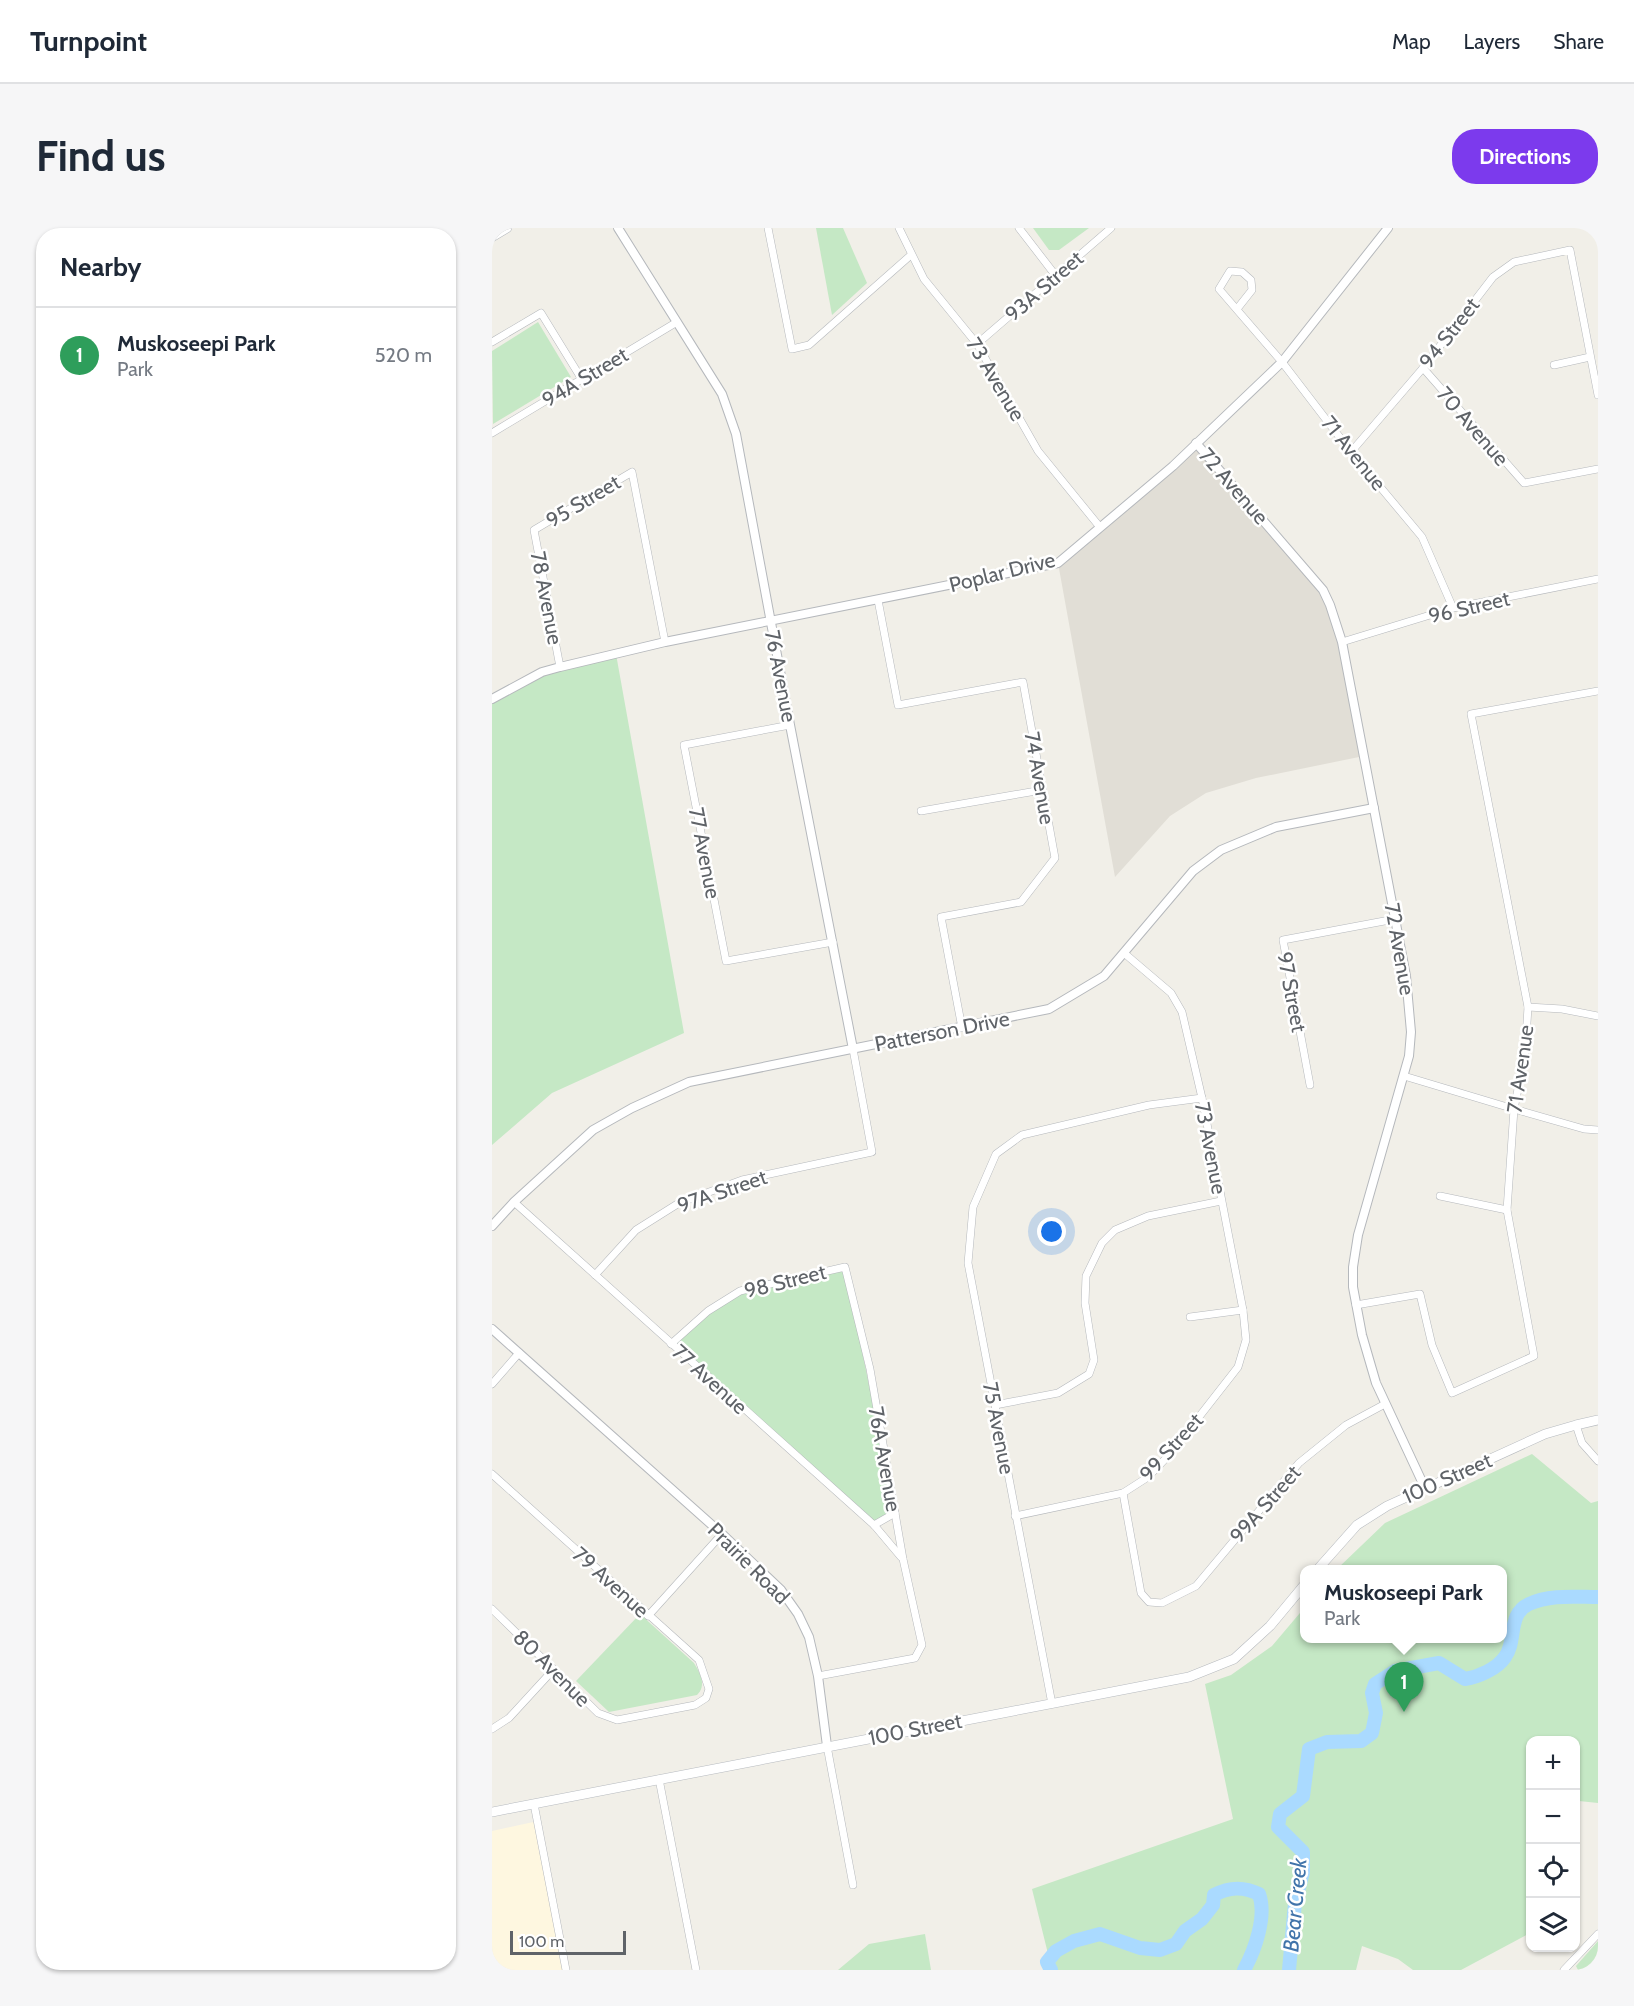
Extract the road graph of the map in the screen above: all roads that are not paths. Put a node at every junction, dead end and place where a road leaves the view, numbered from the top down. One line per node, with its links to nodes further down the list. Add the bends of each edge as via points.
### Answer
1 (507, 228): 8 (main road)
2 (618, 228): 12 (street, 76 Avenue)
3 (768, 228): 9 (street, via 792,349 809,345)
4 (899, 228): 9 (street, 73 Avenue)
5 (1019, 228): 10 (street)
6 (1111, 228): 10 (street, 93A Street)
7 (1388, 228): 16 (street, Poplar Drive)
8 (492, 237)
9 (911, 255): 14 (street, 73 Avenue, via 924,279)
10 (1056, 276): 14 (street, 93A Street)
11 (1237, 309): 11 (street, 71 Avenue, via 1252,290 1251,280 1242,272 1230,272 1219,289); 16 (street, 71 Avenue)
12 (677, 322): 19 (street, 94A Street); 30 (street, 76 Avenue, via 722,394 736,434)
13 (492, 342): 19 (street, via 541,313)
14 (977, 344): 25 (street, 73 Avenue, via 1038,451)
15 (1590, 357): 17 (street); 18 (street, 94 Street, via 1570,250 1514,262 1493,278); 20 (street)
16 (1282, 362): 22 (street, Poplar Drive); 23 (street, 71 Avenue)
17 (1554, 365)
18 (1423, 368): 23 (street, 94 Street); 24 (street, 70 Avenue, via 1524,483)
19 (581, 378): 21 (street, 94A Street)
20 (1598, 395)
21 (492, 433)
22 (1196, 443): 25 (street, Poplar Drive); 32 (street, 72 Avenue, via 1323,590)
23 (1351, 452): 29 (street, 71 Avenue, via 1422,537)
24 (1598, 469)
25 (1099, 526): 28 (street, Poplar Drive, via 1058,563)
26 (534, 530): 31 (street, 95 Street, via 632,472); 33 (street, 78 Avenue)
27 (1598, 579): 29 (street, 96 Street)
28 (878, 600): 30 (street, Poplar Drive); 37 (street, 74 Avenue, via 898,705 1023,682)
29 (1453, 608): 32 (street, 96 Street)
30 (771, 621): 31 (street, Poplar Drive); 36 (street, 76 Avenue)
31 (664, 642): 33 (street, Poplar Drive)
32 (1342, 642): 38 (street, 72 Avenue)
33 (560, 667): 35 (street, Poplar Drive, via 542,672)
34 (1598, 691): 43 (street, 71 Avenue, via 1471,714)
35 (492, 699)
36 (790, 725): 41 (street, 76 Avenue); 41 (street, 77 Avenue, via 684,745 726,962)
37 (1042, 790): 39 (street); 45 (street, 74 Avenue, via 1055,858 1021,902 941,917)
38 (1374, 808): 40 (street, 72 Avenue); 42 (street, Patterson Drive, via 1276,828 1221,850 1193,871)
39 (921, 811)
40 (1395, 919): 47 (street, 72 Avenue, via 1410,998 1411,1032); 48 (street, 97 Street, via 1282,940)
41 (833, 942): 46 (street, 76 Avenue)
42 (1124, 953): 45 (street, Patterson Drive, via 1104,976 1049,1010); 49 (street, 73 Avenue, via 1171,993 1182,1012)
43 (1528, 1007): 44 (street); 50 (street, 71 Avenue, via 1525,1054)
44 (1598, 1016)
45 (962, 1028): 46 (street, Patterson Drive)
46 (853, 1049): 52 (street, 76 Avenue); 55 (street, Patterson Drive, via 689,1082 593,1130)
47 (1404, 1076): 50 (street); 60 (street, 72 Avenue, via 1355,1250)
48 (1310, 1085)
49 (1202, 1098): 54 (street, 73 Avenue); 69 (street, 75 Avenue, via 1149,1105 1022,1135 996,1154 973,1207 968,1263)
50 (1514, 1109): 51 (street); 56 (street, 71 Avenue)
51 (1598, 1130)
52 (872, 1152): 59 (street, 97A Street, via 742,1180 679,1203 636,1230)
53 (1440, 1196): 56 (street)
54 (1221, 1201): 61 (street, 73 Avenue); 69 (street, via 1148,1216 1115,1230 1102,1243 1086,1276 1085,1303 1094,1360 1089,1374 1058,1393)
55 (514, 1202): 57 (street, Patterson Drive); 59 (street, 77 Avenue)
56 (1507, 1210): 60 (street, 71 Avenue, via 1534,1356 1452,1393 1432,1345 1420,1294)
57 (492, 1226)
58 (845, 1267): 64 (street, 98 Street, via 740,1291 708,1311); 76 (street, 76A Avenue, via 870,1369)
59 (595, 1275): 64 (street, 77 Avenue)
60 (1356, 1305): 68 (street, 72 Avenue)
61 (1243, 1310): 62 (street); 66 (street, 73 Avenue, via 1246,1340)
62 (1190, 1317)
63 (492, 1329): 65 (street, Prairie Road)
64 (671, 1344): 78 (street, 77 Avenue)
65 (519, 1353): 67 (street); 79 (street, Prairie Road)
66 (1238, 1367): 75 (street, 99 Street, via 1170,1454 1148,1478)
67 (492, 1384)
68 (1385, 1404): 74 (street, 72 Avenue); 75 (street, 99A Street, via 1346,1425 1299,1463 1196,1586 1162,1603 1149,1602 1141,1593)
69 (994, 1406): 77 (street, 75 Avenue)
70 (1598, 1420): 71 (main road, 100 Street)
71 (1576, 1425): 72 (street, via 1581,1443); 74 (main road, 100 Street, via 1545,1434)
72 (1598, 1461)
73 (492, 1474): 84 (street, 79 Avenue)
74 (1425, 1488): 81 (main road, 100 Street, via 1369,1516)
75 (1124, 1493): 77 (street, 99 Street)
76 (895, 1514): 78 (street); 80 (street, 76A Avenue)
77 (1016, 1516): 87 (street, 75 Avenue)
78 (874, 1525): 80 (street, 77 Avenue)
79 (722, 1534): 84 (street); 86 (street, Prairie Road, via 781,1590 798,1614 809,1637)
80 (903, 1559): 86 (street, 76A Avenue, via 921,1645 915,1658)
81 (1320, 1565)
82 (1300, 1590): 87 (main road, 100 Street, via 1270,1626 1234,1659 1189,1677)
83 (492, 1609): 85 (street, 80 Avenue)
84 (648, 1616): 88 (street, 79 Avenue, via 699,1660 709,1689 706,1698 695,1705)
85 (554, 1669): 88 (street, 80 Avenue, via 598,1713); 89 (street, via 509,1718)
86 (818, 1676): 90 (street, Prairie Road)
87 (1052, 1704): 90 (main road, 100 Street)
88 (617, 1720)
89 (492, 1729)
90 (827, 1746): 91 (main road, 100 Street); 94 (street, Prairie Road)
91 (659, 1779): 92 (main road, 100 Street); 98 (street)
92 (534, 1804): 93 (main road, 100 Street); 97 (street)
93 (492, 1812)
94 (853, 1885)
95 (1598, 1934): 96 (street)
96 (1567, 1969)
97 (566, 1970)
98 (696, 1970)

